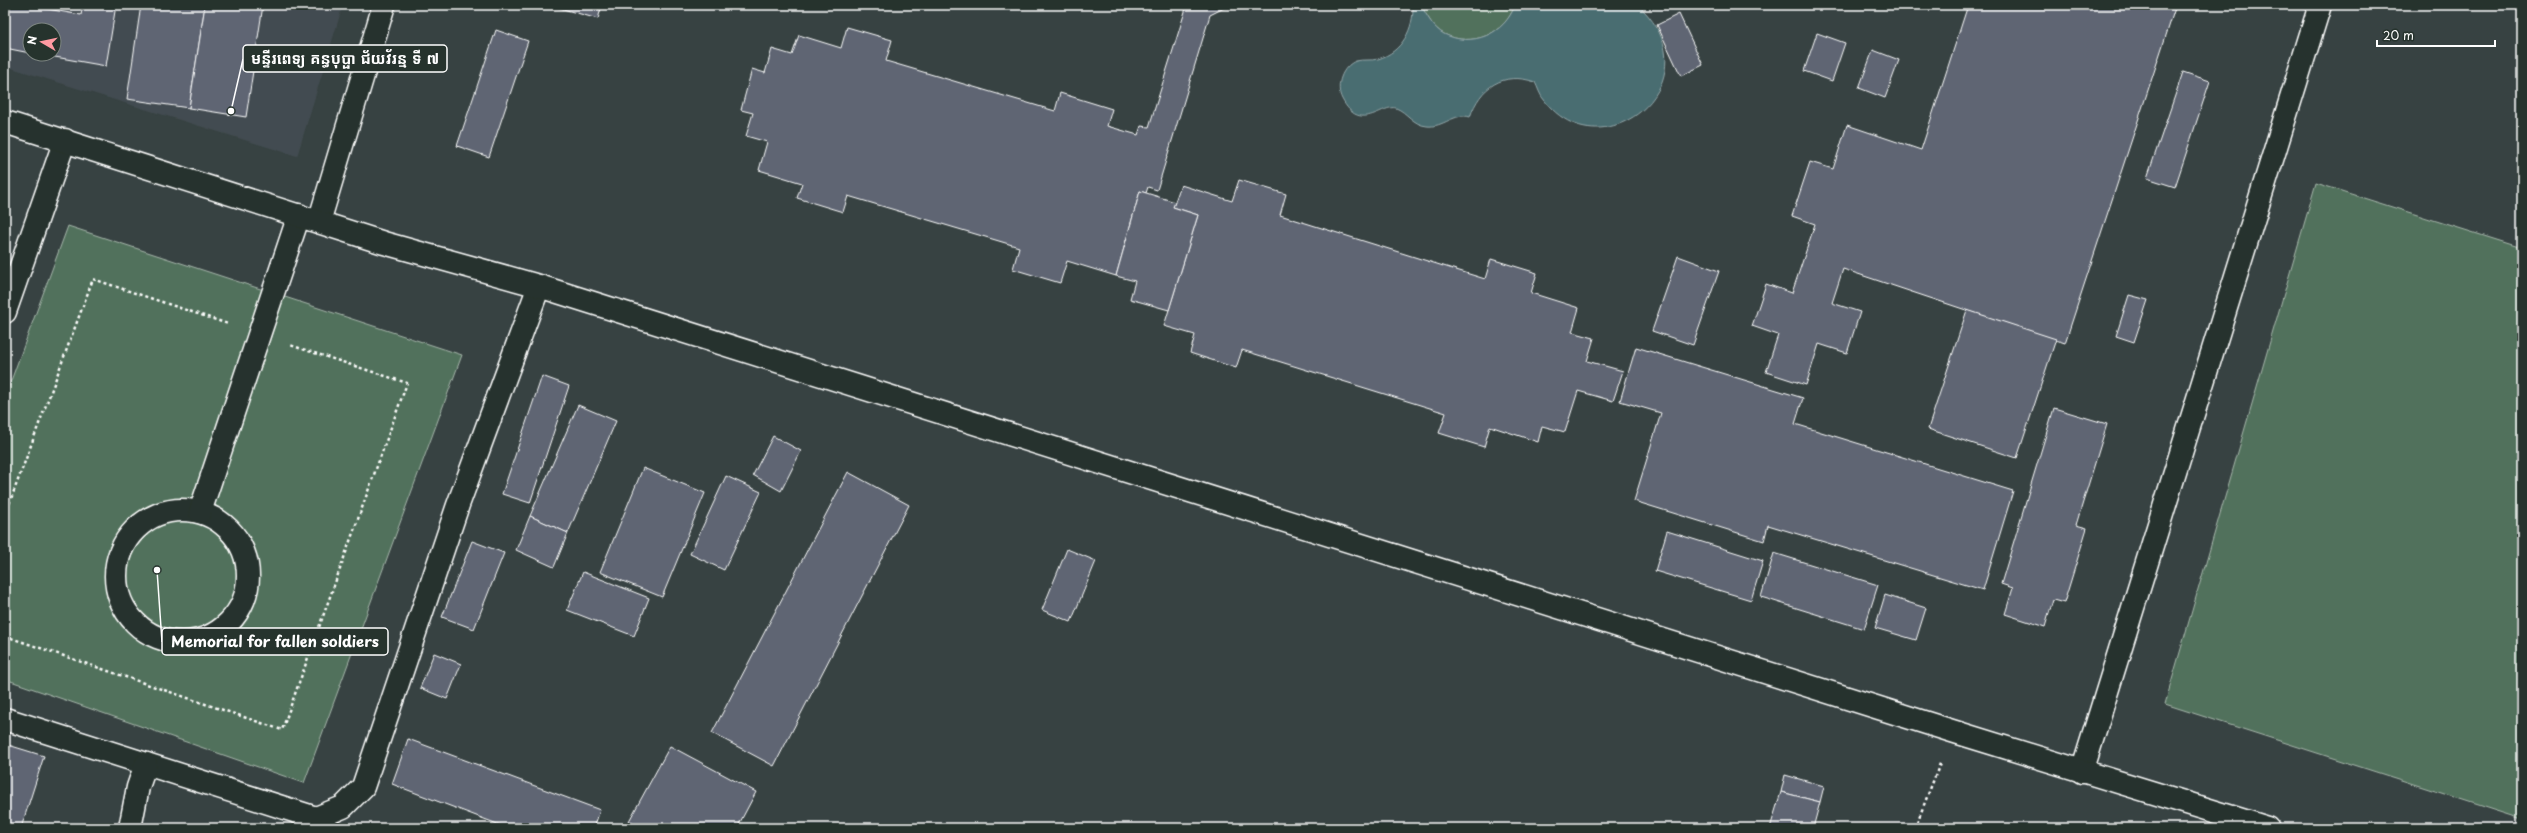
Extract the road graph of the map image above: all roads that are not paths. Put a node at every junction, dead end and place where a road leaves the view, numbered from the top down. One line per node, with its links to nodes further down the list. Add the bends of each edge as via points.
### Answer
1 (384, 5): 5 (street)
2 (2320, 5): 11 (street)
3 (5, 122): 4 (street)
4 (65, 140): 5 (street); 7 (street)
5 (309, 218): 6 (street, via 384,243); 8 (street)
6 (539, 286): 10 (street, via 458,505 363,787 343,807 316,818); 11 (street)
7 (5, 312)
8 (200, 512): 8 (street, via 176,510 163,513 142,524 129,535 117,566 117,589 121,602 140,628 159,639 170,642 194,642 215,634 224,628 239,610 244,598 247,564 233,534 215,518)
9 (5, 719): 10 (street)
10 (146, 764): 13 (street)
11 (2082, 772): 12 (street)
12 (2241, 824): 14 (street)
13 (130, 828)
14 (2268, 828)

